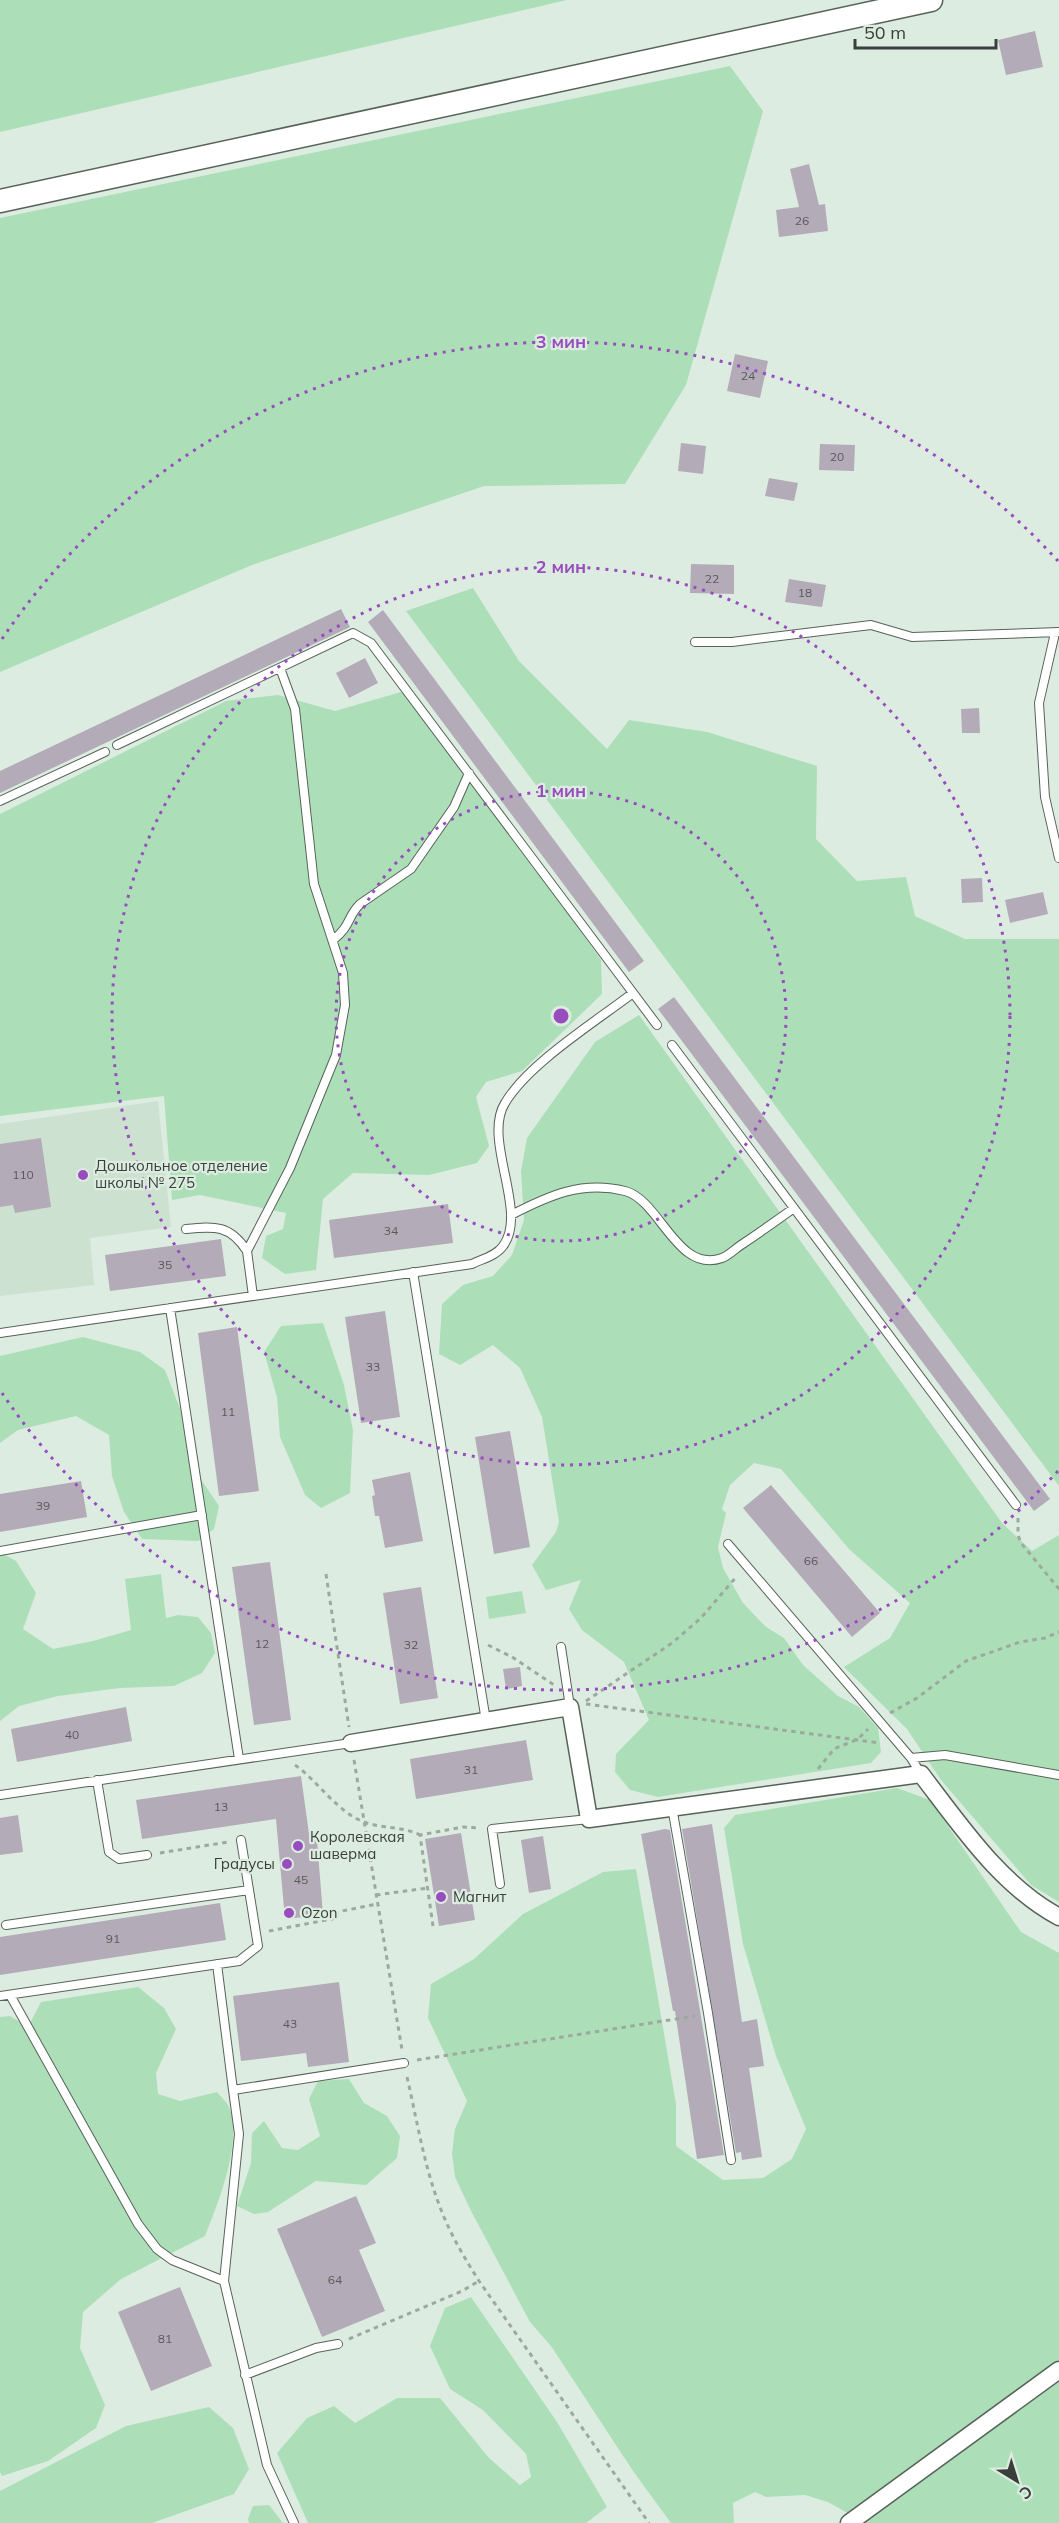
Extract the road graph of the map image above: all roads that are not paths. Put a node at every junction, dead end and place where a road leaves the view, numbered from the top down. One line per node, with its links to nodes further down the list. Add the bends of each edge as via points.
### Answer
1 (931, 0): 2 (street)
2 (0, 201)
3 (1057, 632): 4 (lane, via 912,637 871,625 732,642); 10 (lane, via 1039,703 1045,797)
4 (695, 642)
5 (280, 668): 6 (lane); 8 (lane, via 353,633 371,643); 11 (lane, via 295,709 314,884)
6 (117, 745)
7 (105, 752): 9 (lane)
8 (469, 773): 11 (lane, via 454,807 411,869 360,904 345,931); 12 (lane)
9 (0, 801)
10 (1059, 858)
11 (333, 940): 18 (lane, via 343,973 345,1005 336,1055 290,1168)
12 (633, 993): 13 (lane); 16 (lane, via 538,1066 503,1105 498,1130)
13 (657, 1025)
14 (672, 1045): 15 (lane)
15 (794, 1208): 16 (lane, via 722,1258 707,1260 688,1254 646,1205 627,1191 576,1187); 23 (lane)
16 (511, 1215): 19 (lane, via 511,1232 503,1247 491,1256 472,1264)
17 (186, 1228): 18 (lane, via 209,1226 225,1230 237,1236)
18 (247, 1251): 20 (lane)
19 (413, 1272): 20 (lane); 29 (lane)
20 (253, 1296): 21 (lane)
21 (170, 1308): 22 (lane); 24 (lane)
22 (0, 1333)
23 (1016, 1505)
24 (202, 1515): 26 (lane); 32 (lane)
25 (728, 1544): 31 (lane)
26 (0, 1551)
27 (561, 1647): 28 (lane)
28 (569, 1701): 29 (street); 38 (street)
29 (486, 1721): 30 (street)
30 (351, 1743): 32 (lane)
31 (911, 1758): 33 (lane); 34 (lane, via 945,1755)
32 (239, 1759): 35 (lane)
33 (921, 1774): 37 (street); 43 (street, via 994,1866)
34 (1059, 1774)
35 (97, 1780): 36 (lane); 40 (lane, via 109,1852 119,1859)
36 (0, 1795)
37 (672, 1806): 38 (street); 50 (lane)
38 (590, 1819): 41 (lane, via 492,1829)
39 (242, 1840): 42 (lane)
40 (147, 1855)
41 (500, 1884)
42 (249, 1890): 44 (lane); 45 (lane, via 258,1946 239,1961)
43 (1059, 1917)
44 (6, 1925)
45 (217, 1964): 46 (lane); 49 (lane)
46 (10, 1995): 47 (lane); 51 (lane, via 138,2224 157,2249 172,2260)
47 (0, 1996)
48 (404, 2062): 49 (lane)
49 (233, 2090): 51 (lane, via 239,2134)
50 (731, 2160)
51 (224, 2281): 54 (lane)
52 (338, 2343): 54 (lane)
53 (1059, 2370): 56 (street)
54 (245, 2375): 55 (lane, via 267,2465)
55 (294, 2523)
56 (849, 2523)

